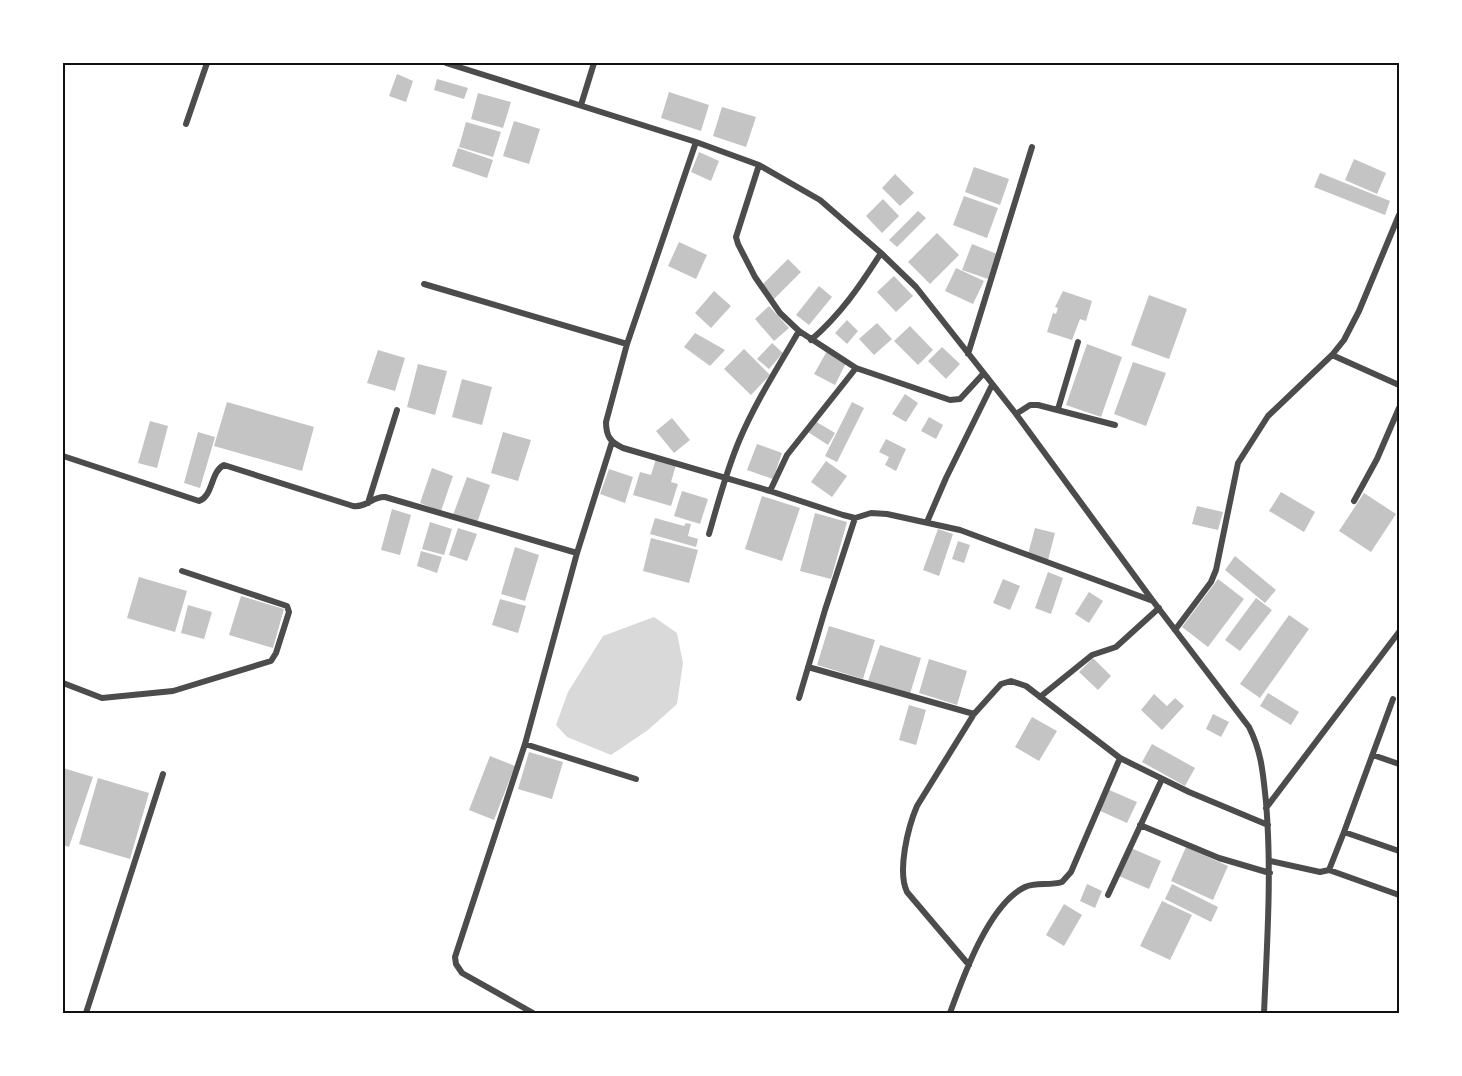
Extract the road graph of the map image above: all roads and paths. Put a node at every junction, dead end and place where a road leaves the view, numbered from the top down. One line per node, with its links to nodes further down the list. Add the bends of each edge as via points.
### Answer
1 (207, 63): 5 (street)
2 (446, 63): 4 (street)
3 (594, 63): 4 (street)
4 (581, 105): 6 (street)
5 (186, 124)
6 (696, 142): 8 (street); 15 (street)
7 (1032, 147): 16 (street)
8 (759, 165): 10 (street, via 820,200); 12 (street, via 736,237 780,313)
9 (1399, 215): 17 (street, via 1352,326)
10 (881, 253): 13 (street, via 832,322); 16 (street, via 916,287)
11 (424, 284): 15 (street)
12 (799, 331): 13 (street); 29 (street, via 749,419)
13 (811, 339): 18 (street)
14 (1078, 342): 23 (street)
15 (627, 344): 27 (street, via 606,422)
16 (968, 354): 19 (street)
17 (1332, 355): 21 (street); 40 (street, via 1268,416 1238,463 1216,570)
18 (856, 368): 19 (street, via 950,400 960,399); 30 (street, via 787,455)
19 (983, 374): 20 (street)
20 (992, 385): 25 (street); 34 (street)
21 (1399, 385)
22 (1399, 408): 31 (street)
23 (1058, 409): 25 (street, via 1030,405); 26 (street)
24 (397, 410): 32 (street)
25 (1016, 414): 38 (street)
26 (1115, 425)
27 (612, 442): 29 (street); 36 (street)
28 (63, 456): 32 (street, via 193,501 206,497 218,468 224,465 353,506)
29 (725, 477): 30 (street); 35 (street)
30 (770, 491): 33 (street)
31 (1354, 501)
32 (368, 503): 36 (street, via 386,497)
33 (855, 518): 34 (street, via 880,513); 42 (street)
34 (927, 522): 38 (street)
35 (709, 534)
36 (578, 553): 48 (street)
37 (182, 571): 43 (street, via 287,606 289,612 271,661 173,691 102,698)
38 (1153, 601): 39 (street)
39 (1159, 608): 40 (street); 44 (street, via 1116,646 1087,658)
40 (1175, 630): 55 (street, via 1256,740 1262,758)
41 (1399, 632): 55 (street)
42 (808, 667): 45 (street); 47 (street)
43 (63, 683)
44 (1040, 697): 47 (street, via 1026,686 1006,681); 50 (street)
45 (799, 698)
46 (1394, 699): 49 (street)
47 (974, 714): 65 (street, via 911,819 903,872 907,892)
48 (525, 744): 53 (street); 67 (street, via 456,964 462,973)
49 (1373, 755): 51 (street); 58 (street)
50 (1120, 758): 54 (street); 65 (street, via 1066,878 1057,883 1029,885 1012,896 984,933)
51 (1399, 764)
52 (163, 774): 66 (street)
53 (636, 779)
54 (1162, 779): 56 (street); 57 (street)
55 (1266, 808): 57 (street)
56 (1140, 825): 62 (street, via 1219,858); 63 (street)
57 (1268, 825): 60 (street)
58 (1344, 832): 59 (street); 61 (street)
59 (1399, 851)
60 (1270, 861): 61 (street, via 1320,872); 62 (street)
61 (1329, 870): 64 (street)
62 (1270, 873): 69 (street)
63 (1108, 895)
64 (1399, 895)
65 (969, 965): 68 (street)
66 (86, 1013)
67 (533, 1013)
68 (950, 1013)
69 (1264, 1013)

